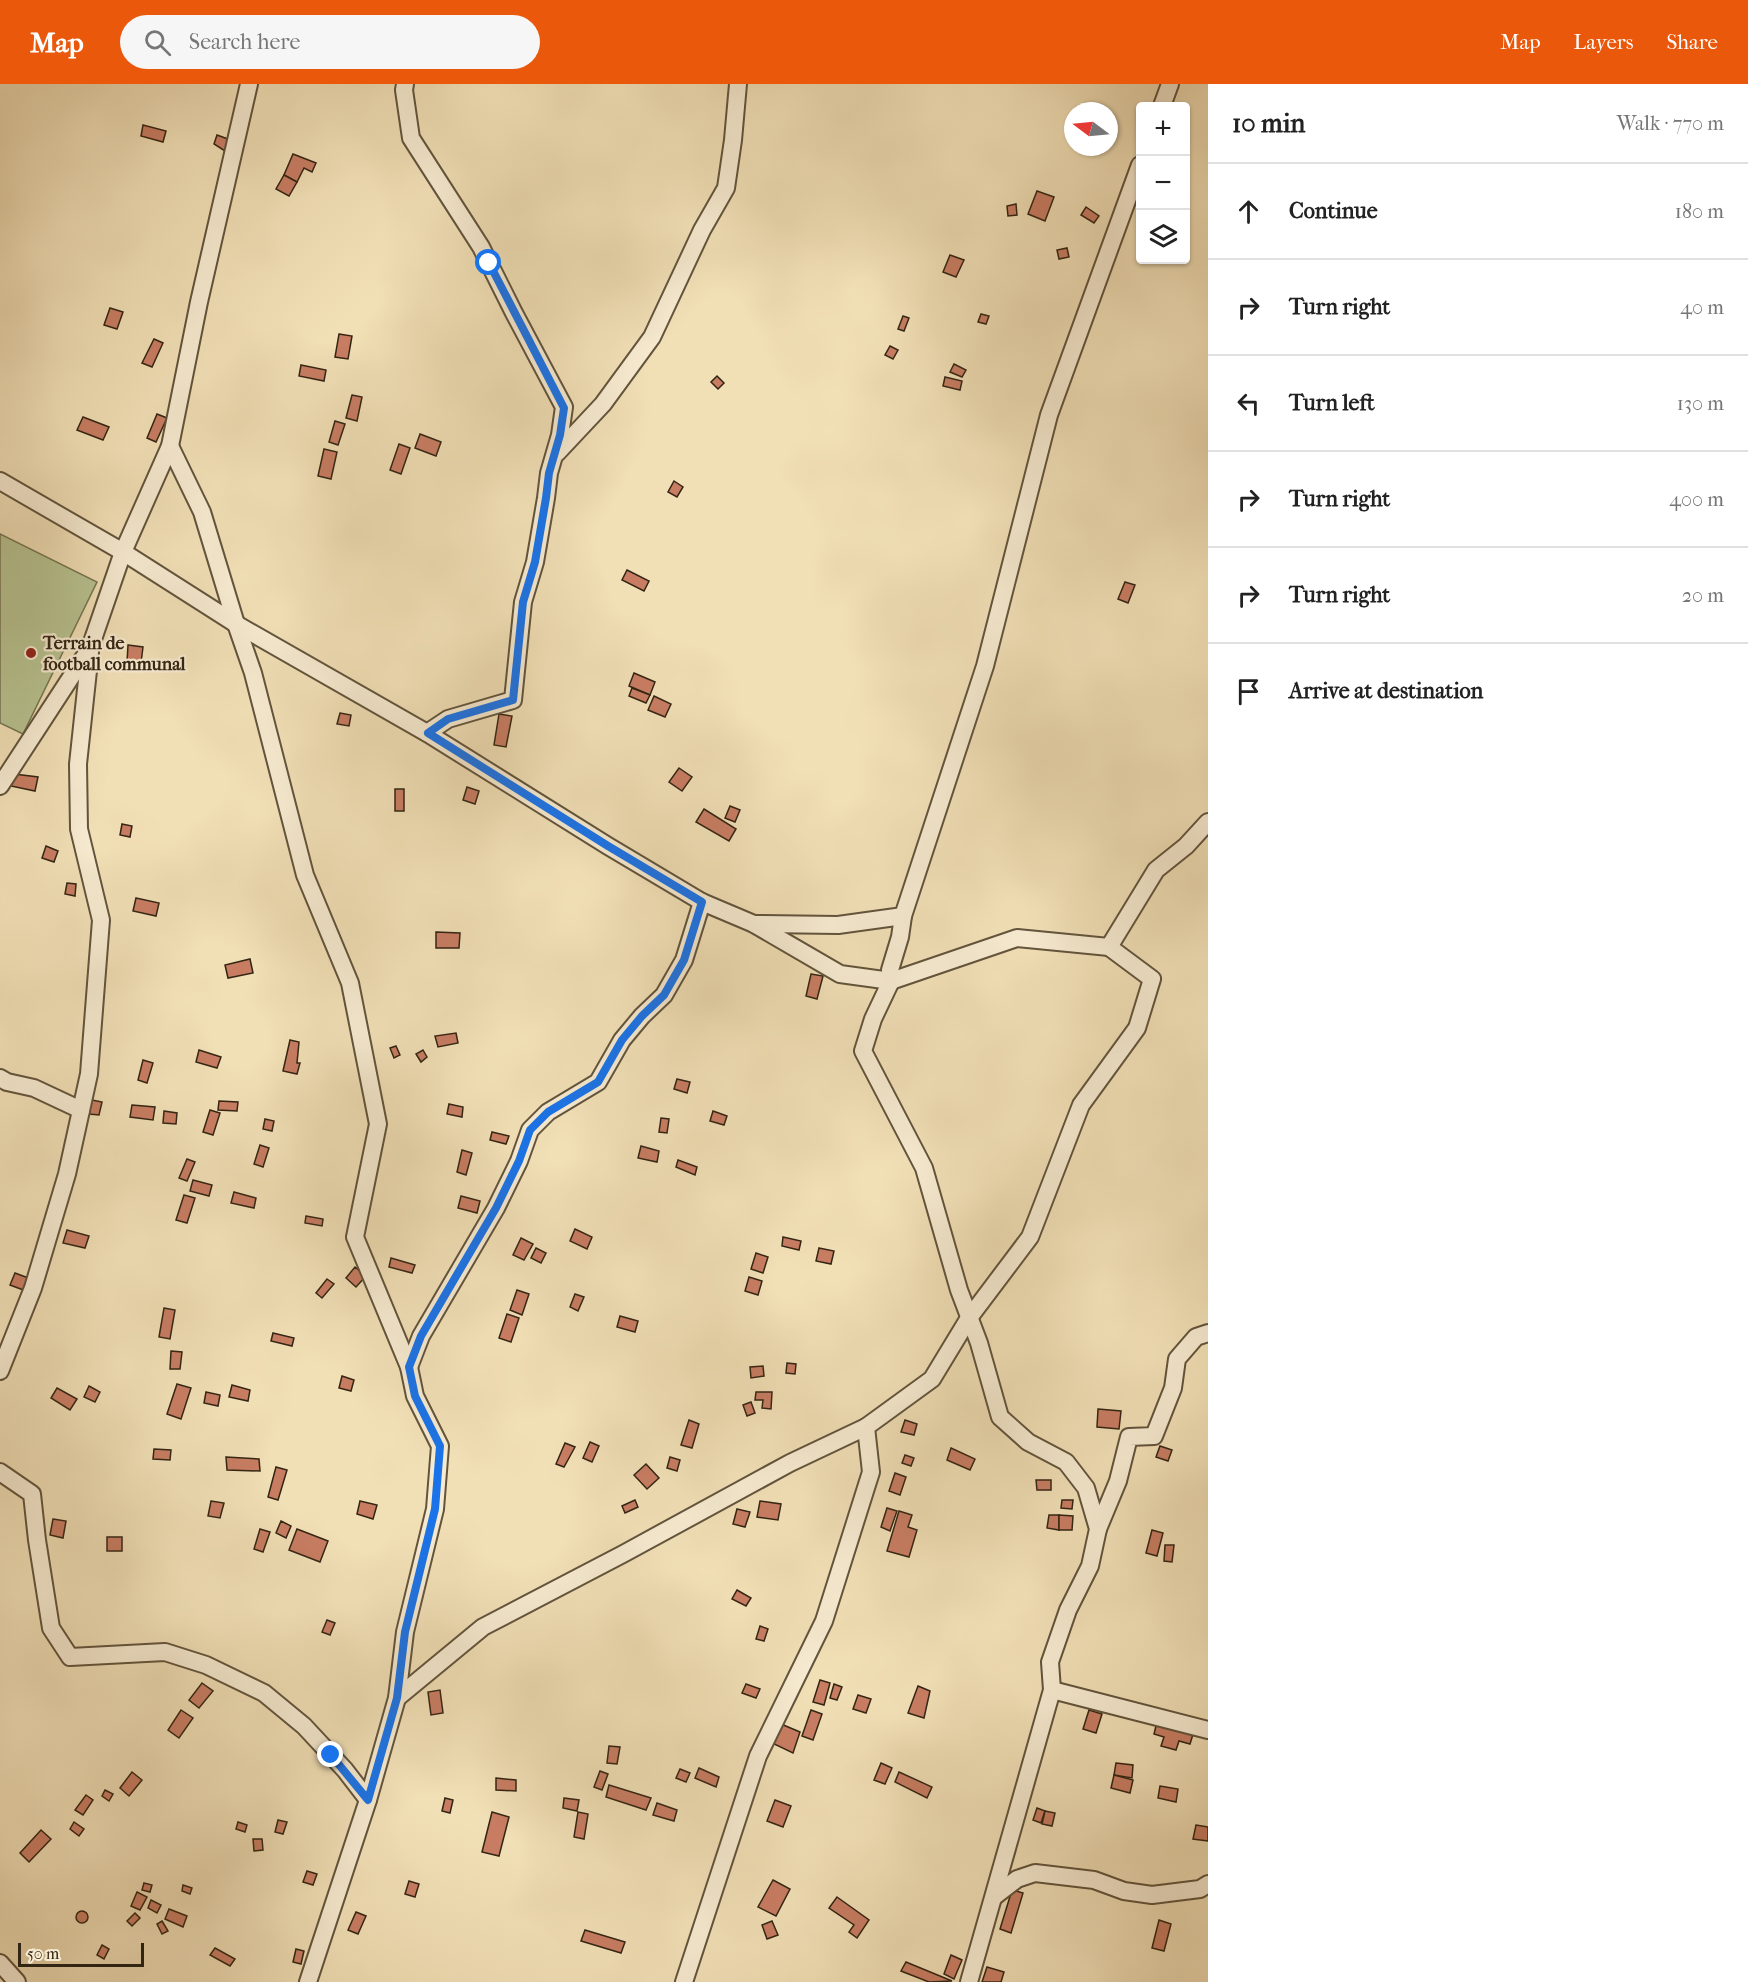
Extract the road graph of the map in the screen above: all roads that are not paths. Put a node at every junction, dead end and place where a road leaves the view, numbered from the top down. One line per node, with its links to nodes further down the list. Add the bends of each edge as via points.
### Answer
1 (249, 84): 7 (street)
2 (405, 84): 8 (street, via 411,138 481,247 564,408)
3 (738, 84): 8 (street, via 726,188 652,337 603,404)
4 (1170, 84): 5 (street)
5 (1163, 102)
6 (1136, 176): 17 (street, via 1049,415 985,666)
7 (170, 446): 10 (street); 11 (street, via 202,512)
8 (554, 455): 13 (street, via 535,562 523,602 513,700 448,719)
9 (0, 481): 10 (street)
10 (123, 552): 11 (street); 12 (street)
11 (236, 624): 13 (street); 25 (street, via 253,673 305,875 350,983 378,1124 355,1237)
12 (90, 648): 14 (street); 22 (street, via 78,764 79,829 101,920 89,1074)
13 (428, 733): 16 (street)
14 (0, 786)
15 (1208, 822): 19 (street, via 1156,870)
16 (702, 902): 18 (street); 25 (street, via 684,960 664,995 622,1040 598,1082 548,1112 530,1130 496,1208 421,1336)
17 (903, 916): 18 (street, via 838,925); 20 (street)
18 (754, 924): 20 (street, via 840,974)
19 (1109, 947): 20 (street, via 1017,938); 23 (street, via 1152,979 1137,1028 1081,1105 1030,1237)
20 (891, 981): 23 (street, via 863,1051 924,1168)
21 (0, 1078): 22 (street, via 34,1088)
22 (81, 1110): 26 (street, via 67,1174 33,1288)
23 (969, 1318): 27 (street, via 933,1379); 29 (street, via 1000,1417 1028,1442 1066,1462 1086,1488)
24 (1208, 1333): 29 (street, via 1196,1337 1177,1359 1173,1388 1154,1436 1129,1437 1118,1481)
25 (409, 1367): 31 (street, via 415,1396 440,1446 435,1509 405,1632)
26 (0, 1371)
27 (866, 1427): 31 (street, via 790,1463 483,1627); 39 (street, via 871,1472 824,1622 758,1756)
28 (0, 1472): 33 (street, via 32,1494 51,1628 70,1657 165,1652 206,1665 272,1699 304,1726)
29 (1098, 1529): 30 (street, via 1090,1566 1068,1610 1050,1662)
30 (1052, 1690): 32 (street); 35 (street)
31 (397, 1698): 33 (street)
32 (1208, 1730)
33 (368, 1800): 38 (street)
34 (1208, 1884): 35 (street, via 1200,1889 1152,1895 1124,1892 1094,1880 1035,1873 1017,1879)
35 (995, 1896): 40 (street)
36 (0, 1963): 37 (street)
37 (17, 1982)
38 (308, 1982)
39 (684, 1982)
40 (969, 1982)

